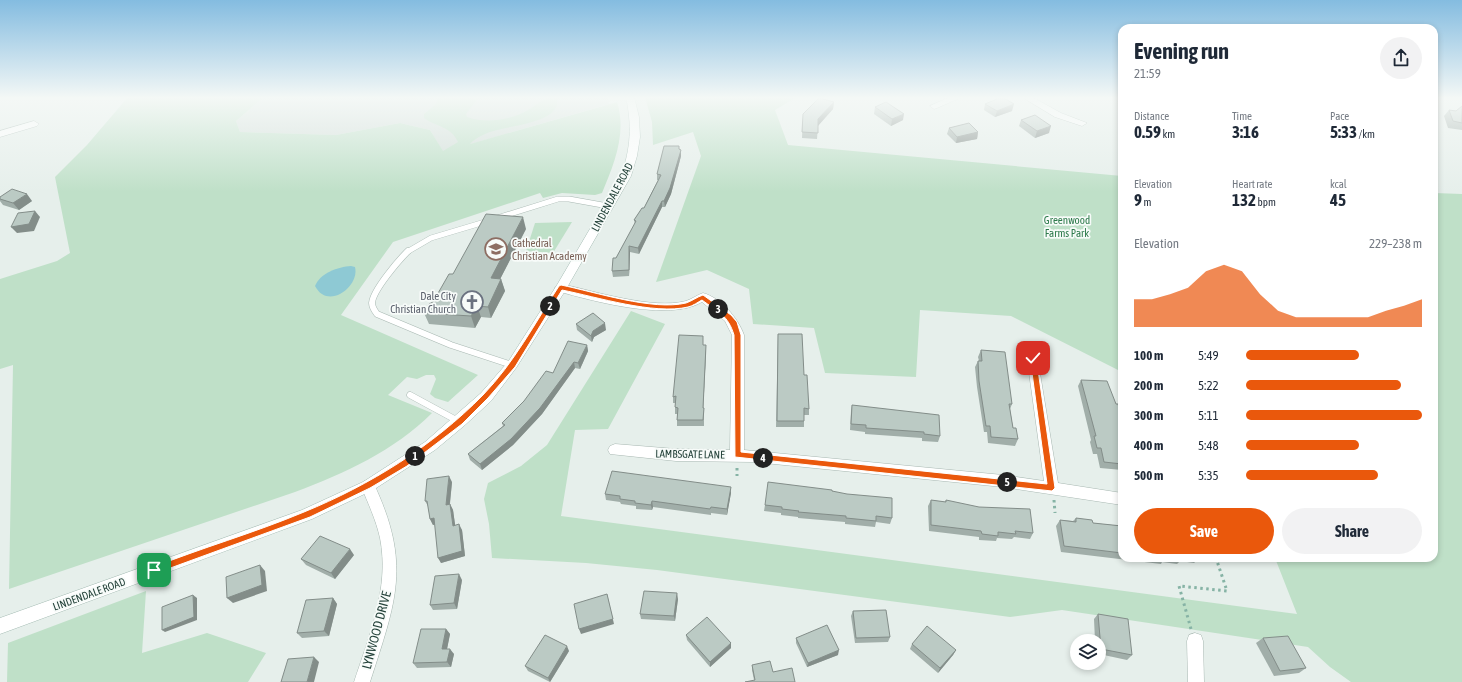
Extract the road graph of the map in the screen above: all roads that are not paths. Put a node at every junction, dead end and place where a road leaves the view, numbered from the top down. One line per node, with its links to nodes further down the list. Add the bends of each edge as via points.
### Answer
1 (18, 129): 3 (street)
2 (637, 129): 4 (street, LINDENDALE ROAD, via 626,176)
3 (0, 134)
4 (608, 206): 5 (street, LINDENDALE ROAD); 7 (lane, via 569,199 547,201 428,240 411,248 402,256 372,299 371,306 379,316 451,345)
5 (561, 288): 7 (street, LINDENDALE ROAD); 11 (street, via 666,307 688,305 703,297 729,317 734,322 738,335)
6 (1033, 358): 13 (street)
7 (512, 365): 9 (street, LINDENDALE ROAD)
8 (410, 395): 9 (lane)
9 (460, 422): 12 (street, LINDENDALE ROAD)
10 (615, 450): 11 (street, LAMBSGATE LANE, via 689,456)
11 (737, 455): 13 (street, LAMBSGATE LANE)
12 (368, 486): 15 (street, LINDENDALE ROAD, via 307,515); 17 (street, LYNWOOD DRIVE, via 386,533 390,555 384,607)
13 (1052, 488): 14 (street, LAMBSGATE LANE)
14 (1118, 498)
15 (0, 626)
16 (1195, 641): 18 (street)
17 (362, 682)
18 (1196, 682)

